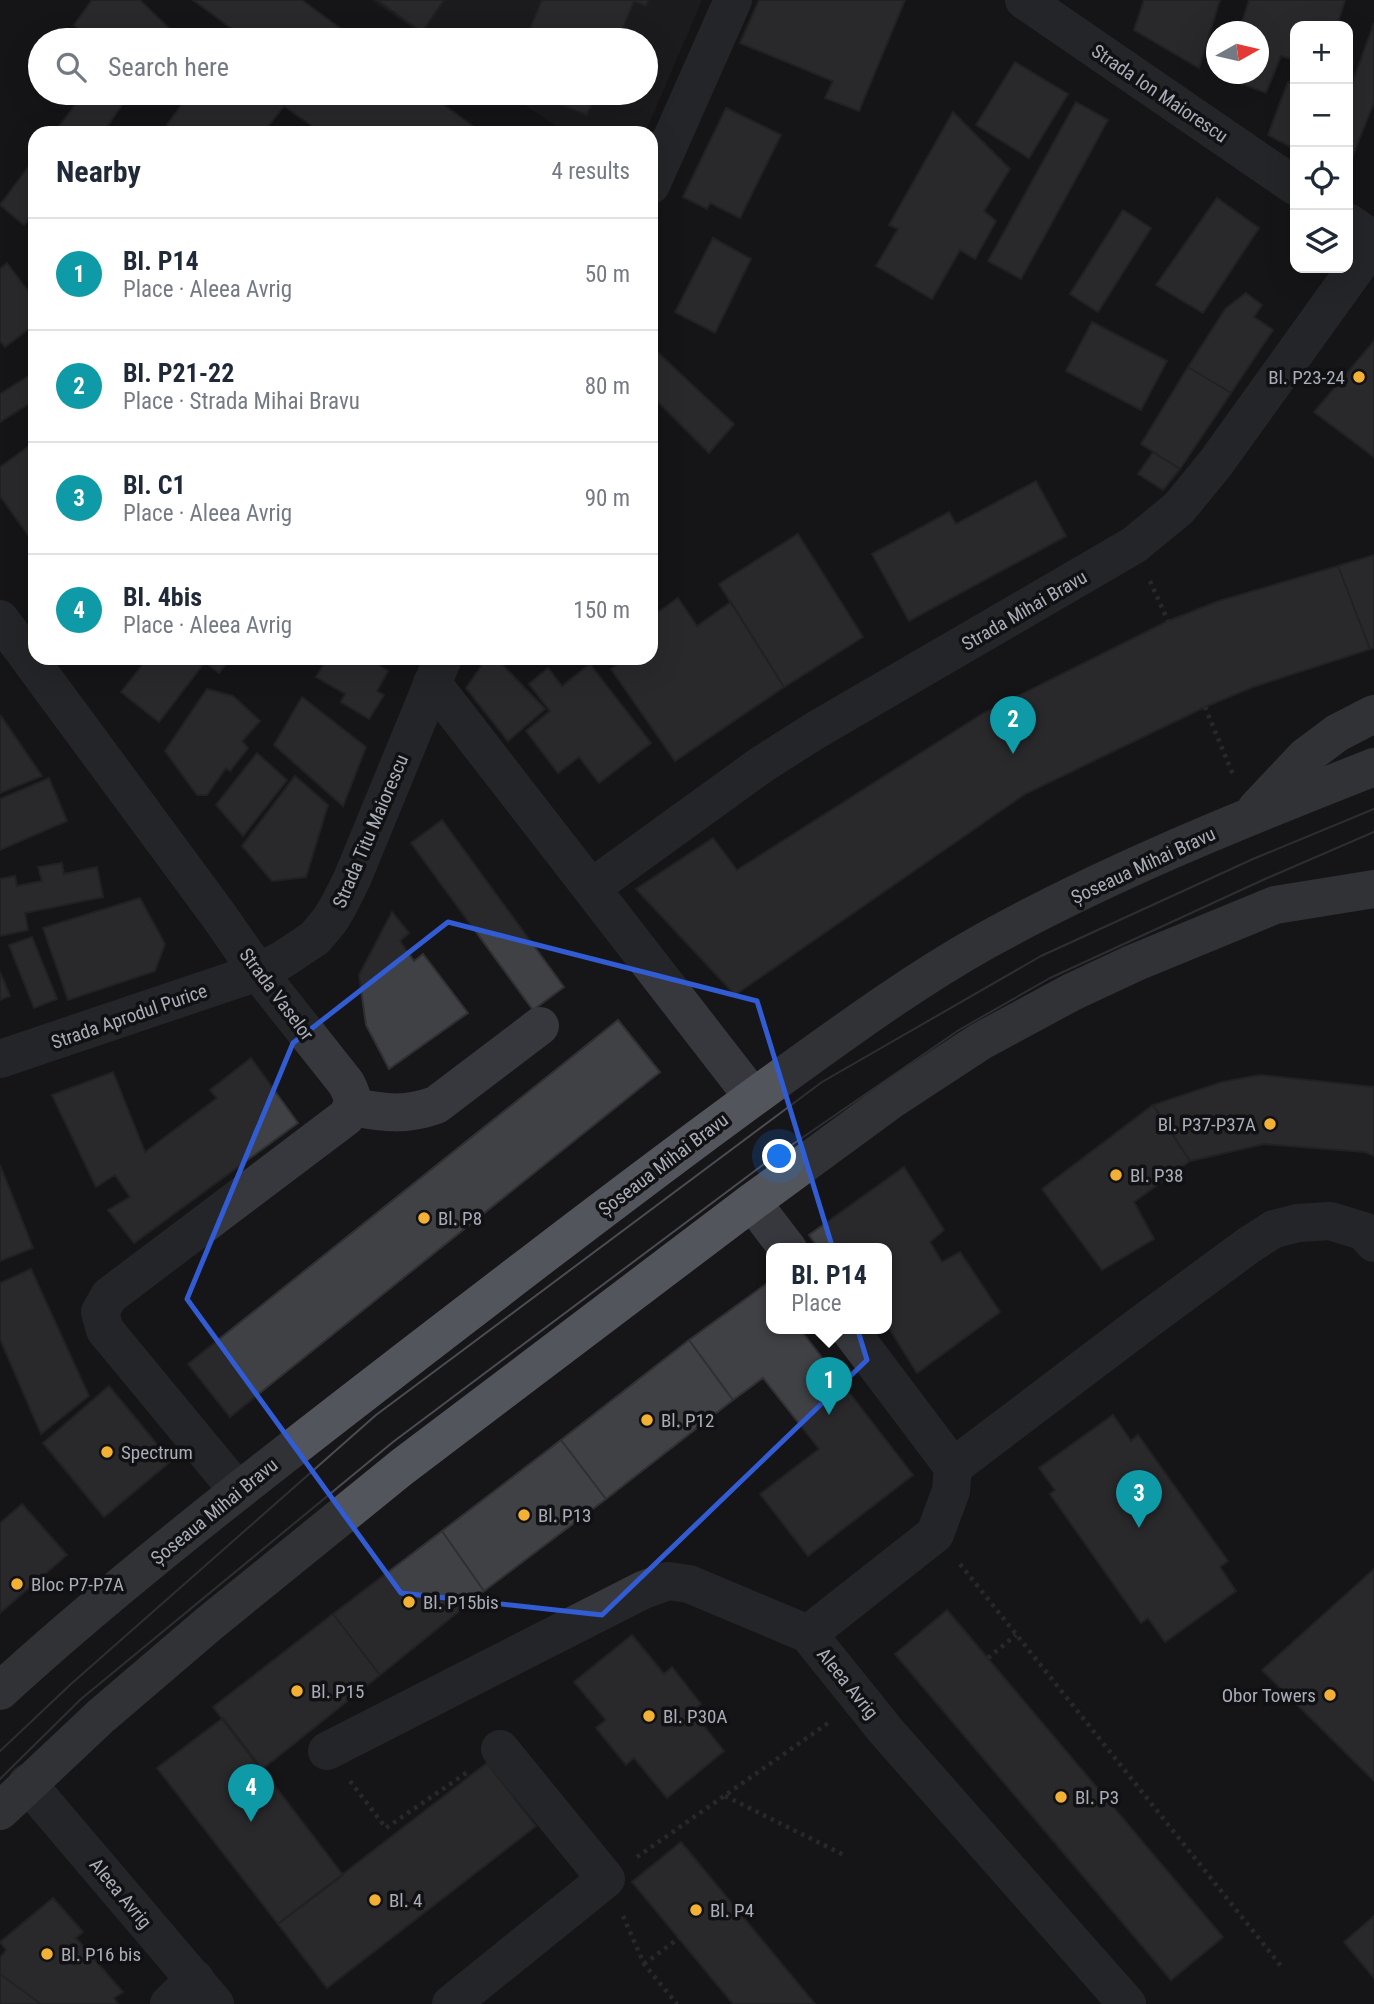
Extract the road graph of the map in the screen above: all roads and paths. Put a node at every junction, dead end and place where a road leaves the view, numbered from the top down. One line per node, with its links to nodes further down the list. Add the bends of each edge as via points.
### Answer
1 (733, 0): 3 (street)
2 (1024, 0): 4 (street, Strada Ion Maiorescu)
3 (658, 169)
4 (1290, 183)
5 (1353, 226): 6 (street)
6 (1374, 242): 16 (street, Strada Mihai Bravu, via 1179,508 1134,545 761,765)
7 (0, 619): 8 (street, Strada Vaselor)
8 (28, 657)
9 (34, 665): 19 (street, Strada Vaselor)
10 (438, 670): 16 (street); 19 (street, Strada Titu Maiorescu, via 352,879 330,920 315,938)
11 (1205, 707): 14 (path)
12 (1374, 715): 14 (main road, Șoseaua Mihai Bravu, via 1337,733 1305,757)
13 (1374, 767): 14 (main road)
14 (1250, 816): 22 (main road, Șoseaua Mihai Bravu, via 987,940 934,971)
15 (1374, 865): 18 (main road)
16 (591, 888): 22 (street)
17 (1374, 889): 18 (main road)
18 (1275, 905): 24 (main road, via 1134,963 981,1041)
19 (258, 972): 21 (street, Strada Aprodul Purice); 23 (street, Strada Vaselor, via 346,1083)
20 (540, 1026): 23 (street, via 436,1105 402,1114)
21 (0, 1059)
22 (753, 1097): 29 (main road, Șoseaua Mihai Bravu)
23 (353, 1107): 29 (street, via 346,1117 109,1296 100,1312 105,1330)
24 (751, 1202): 25 (street); 38 (main road, via 402,1467 201,1631)
25 (783, 1243)
26 (1374, 1243): 28 (street, via 1363,1231 1330,1221 1274,1230)
27 (853, 1334): 28 (street)
28 (953, 1467): 30 (street, via 951,1491)
29 (238, 1491): 34 (main road, Șoseaua Mihai Bravu)
30 (935, 1534): 31 (street, Aleea Avrig); 32 (path)
31 (808, 1634): 35 (street, Aleea Avrig); 37 (street, via 689,1584 668,1581)
32 (1016, 1635): 33 (path); 45 (path)
33 (988, 1658)
34 (0, 1691)
35 (860, 1700): 39 (path); 49 (street, Aleea Avrig)
36 (500, 1749): 37 (path, via 386,1828); 42 (street)
37 (327, 1751)
38 (27, 1783): 40 (main road); 46 (street, Aleea Avrig)
39 (725, 1796): 41 (path); 42 (path)
40 (0, 1811)
41 (844, 1856)
42 (606, 1879): 44 (path); 47 (street)
43 (678, 1938): 44 (path)
44 (644, 1964): 48 (path)
45 (1281, 1966)
46 (193, 1996)
47 (451, 2004)
48 (677, 2004)
49 (1126, 2004)

